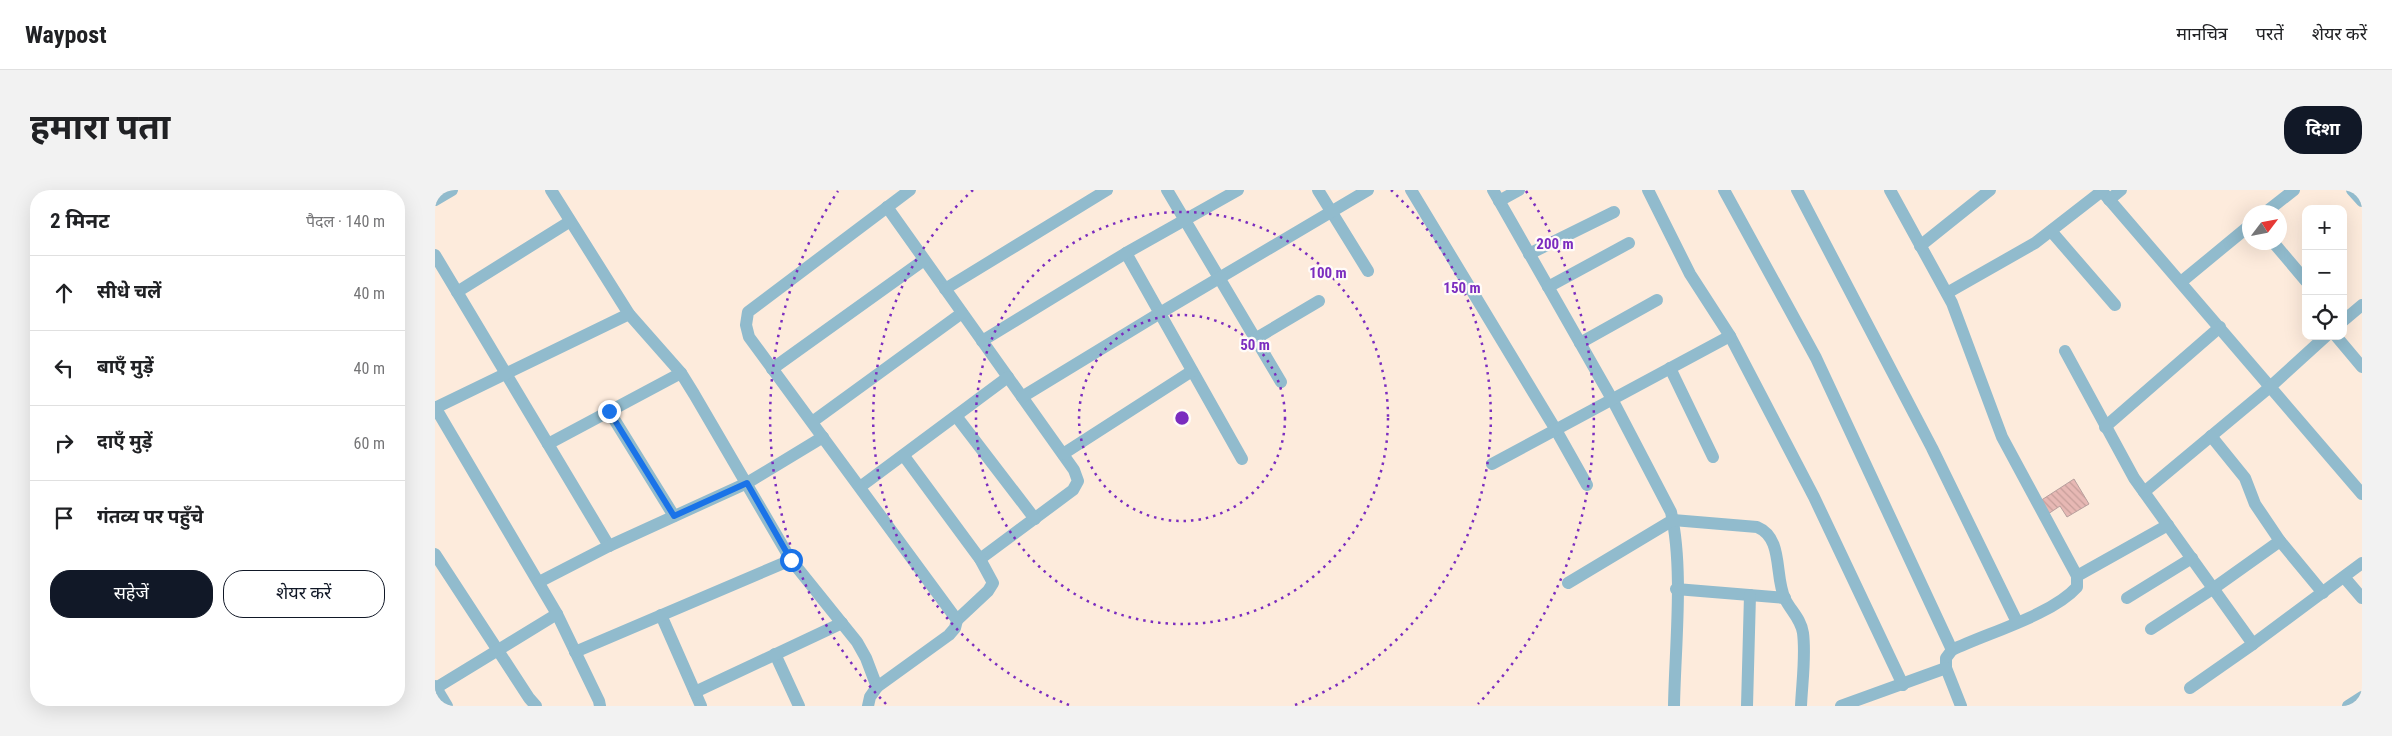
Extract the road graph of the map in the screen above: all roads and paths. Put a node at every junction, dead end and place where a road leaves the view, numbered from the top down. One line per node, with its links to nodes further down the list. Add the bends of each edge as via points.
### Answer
1 (452, 190): 21 (street)
2 (551, 190): 28 (street)
3 (910, 190): 24 (street)
4 (1107, 190): 43 (street)
5 (1167, 190): 27 (street)
6 (1238, 190): 27 (street)
7 (1318, 190): 25 (street)
8 (1368, 190): 25 (street)
9 (1411, 190): 78 (street)
10 (1519, 190): 20 (street)
11 (1648, 190): 55 (street, via 1690,274)
12 (1724, 190): 121 (street, via 1816,358)
13 (1797, 190): 117 (street, via 1928,440)
14 (1890, 190): 32 (street)
15 (1990, 190): 32 (street)
16 (2121, 190): 19 (street)
17 (2294, 190): 23 (street)
18 (2353, 190): 22 (street)
19 (2104, 194): 29 (street); 41 (street)
20 (1496, 195): 35 (street)
21 (435, 200)
22 (2362, 201)
23 (2275, 205)
24 (887, 207): 37 (street); 64 (street, via 748,312 749,337)
25 (1331, 212): 38 (street); 40 (street)
26 (1614, 212): 35 (street)
27 (1185, 220): 34 (street); 40 (street)
28 (569, 222): 44 (street); 52 (street)
29 (2051, 231): 45 (street); 49 (street)
30 (2242, 232): 41 (street)
31 (1629, 243): 42 (street)
32 (1921, 246): 45 (street)
33 (2280, 250): 39 (street)
34 (1126, 253): 51 (street); 59 (street)
35 (1529, 254): 42 (street)
36 (435, 255): 44 (street)
37 (924, 260): 43 (street); 64 (street)
38 (1368, 271)
39 (2302, 276)
40 (1219, 278): 51 (street); 56 (street)
41 (2181, 282): 54 (street)
42 (1548, 287): 60 (street)
43 (945, 289): 50 (street)
44 (457, 292): 67 (street)
45 (1947, 293): 103 (street, via 2002,437)
46 (1657, 300): 60 (street)
47 (1319, 301): 56 (street)
48 (2362, 305): 53 (street)
49 (2115, 306)
50 (962, 313): 59 (street); 76 (street)
51 (1160, 313): 65 (street); 71 (street)
52 (629, 314): 66 (street); 67 (street)
53 (2347, 318)
54 (2220, 327): 70 (street); 77 (street)
55 (1730, 336): 63 (street); 126 (street, via 1814,497)
56 (1255, 339): 69 (street)
57 (2322, 340): 70 (street)
58 (2339, 340): 62 (street)
59 (982, 341): 68 (street)
60 (1580, 343): 72 (street)
61 (2065, 351): 77 (street)
62 (2362, 367)
63 (1671, 368): 72 (street); 84 (street)
64 (772, 369): 76 (street)
65 (1192, 371): 82 (street); 85 (street)
66 (681, 373): 74 (street); 87 (street)
67 (506, 374): 73 (street); 81 (street)
68 (1008, 377): 71 (street); 75 (street)
69 (1281, 382)
70 (2270, 386): 79 (street); 91 (street)
71 (1022, 397): 82 (street)
72 (1612, 399): 78 (street); 94 (street)
73 (435, 408): 105 (street)
74 (609, 411): 81 (street); 92 (street)
75 (957, 416): 83 (street); 93 (street)
76 (812, 422): 80 (street)
77 (2105, 427): 90 (street)
78 (1556, 430): 86 (street); 88 (street)
79 (2211, 436): 90 (street); 96 (street, via 2241,472 2255,504)
80 (823, 437): 87 (street); 89 (street)
81 (548, 444): 97 (street)
82 (1063, 454): 93 (street, via 1078,481 1073,490)
83 (904, 456): 89 (street); 101 (street)
84 (1713, 457)
85 (1242, 459)
86 (1492, 464)
87 (747, 483): 92 (street); 100 (street)
88 (1587, 485)
89 (860, 487): 116 (street)
90 (2144, 492): 95 (street)
91 (2362, 494)
92 (674, 516): 97 (street)
93 (1035, 519): 101 (street)
94 (1673, 520): 106 (street); 108 (street); 111 (street, via 1757,527 1766,531 1773,542)
95 (2168, 525): 99 (street); 103 (street)
96 (2280, 541): 107 (street); 109 (street)
97 (609, 546): 105 (street)
98 (435, 554): 122 (street)
99 (2192, 558): 107 (street); 112 (street)
100 (791, 560): 115 (street); 118 (street)
101 (980, 560): 116 (street, via 993,583)
102 (2362, 563): 104 (street)
103 (2077, 576): 117 (street, via 2077,587 2069,596)
104 (2344, 577): 109 (street); 113 (street)
105 (539, 582): 114 (street)
106 (1568, 583)
107 (2214, 588): 119 (street); 120 (street)
108 (1677, 589): 110 (street); 137 (street)
109 (2323, 593): 120 (street)
110 (1750, 595): 111 (street); 138 (street)
111 (1785, 598): 139 (street, via 1800,621 1803,634)
112 (2127, 598)
113 (2362, 598)
114 (557, 614): 122 (street); 123 (street)
115 (661, 615): 123 (street); 130 (street)
116 (957, 620): 128 (street, via 949,635)
117 (2017, 622): 121 (street)
118 (842, 623): 124 (street); 128 (street, via 866,658)
119 (2151, 630)
120 (2253, 644): 129 (street)
121 (1952, 650): 125 (street, via 1946,658)
122 (498, 651): 127 (street); 132 (street)
123 (575, 652): 133 (street)
124 (775, 654): 130 (street); 135 (street)
125 (1946, 668): 126 (street); 141 (street)
126 (1903, 685): 140 (street)
127 (436, 687): 131 (street)
128 (877, 687): 136 (street)
129 (2190, 688)
130 (695, 692): 134 (street)
131 (447, 706)
132 (536, 706)
133 (600, 706)
134 (701, 706)
135 (799, 706)
136 (868, 706)
137 (1674, 706)
138 (1747, 706)
139 (1801, 706)
140 (1841, 706)
141 (1961, 706)

